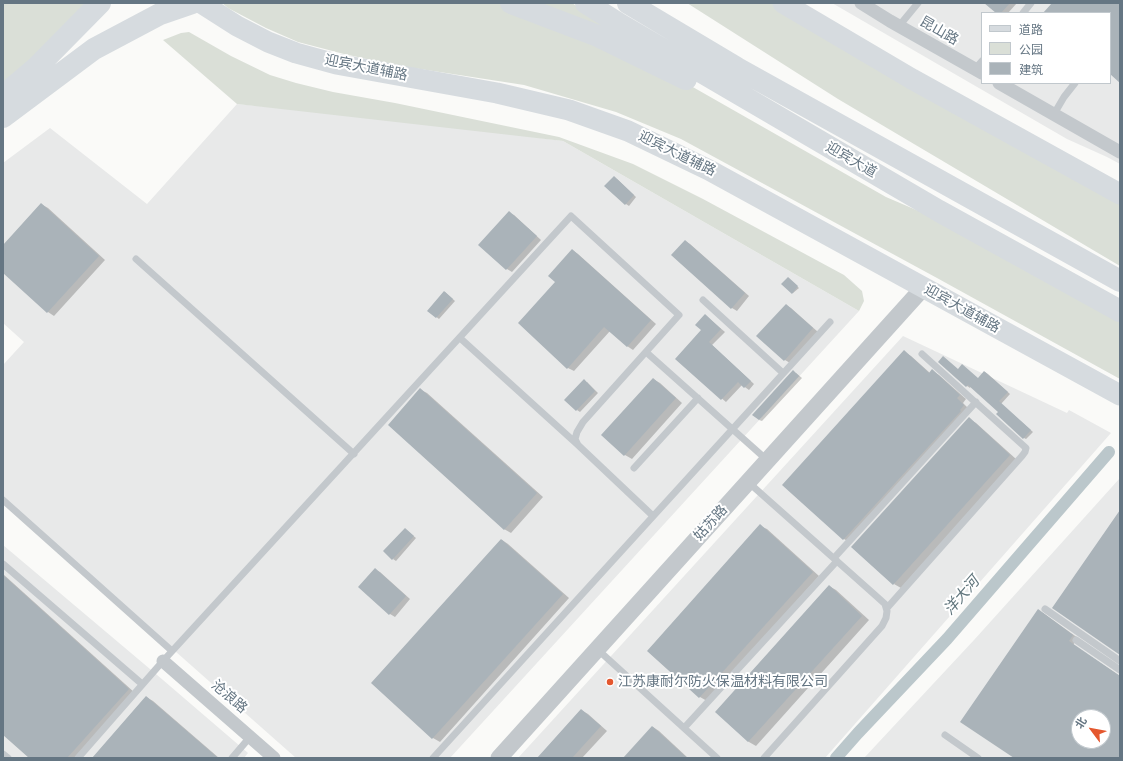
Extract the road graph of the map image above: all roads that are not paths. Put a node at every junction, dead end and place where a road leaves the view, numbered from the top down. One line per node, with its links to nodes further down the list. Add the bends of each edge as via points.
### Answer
1 (192, 3): 20 (highway, via 160,14 94,50)
2 (201, 3): 26 (main road, 迎宾大道辅路, via 237,26 296,53 336,64 497,93 569,110 628,131 710,170)
3 (511, 3): 23 (highway, via 598,36)
4 (586, 3): 23 (highway, 迎宾大道)
5 (628, 3): 14 (highway, 迎宾大道)
6 (643, 3): 14 (highway)
7 (783, 3): 22 (main road, via 912,79)
8 (861, 3): 13 (street, 昆山路)
9 (918, 3): 13 (lane)
10 (1031, 3): 12 (lane)
11 (98, 5): 18 (highway, via 36,68)
12 (1024, 12)
13 (899, 26): 15 (street, 昆山路)
14 (737, 68): 25 (highway, 迎宾大道)
15 (980, 68)
16 (1001, 84): 19 (street)
17 (1074, 84): 19 (lane)
18 (3, 96)
19 (1054, 114): 21 (street)
20 (3, 117)
21 (1120, 152)
22 (1120, 194)
23 (940, 211): 28 (highway, 迎宾大道)
24 (136, 258): 39 (lane)
25 (1120, 281)
26 (923, 288): 34 (main road, 迎宾大道辅路); 40 (street, 姑苏路)
27 (703, 300): 33 (lane)
28 (1120, 311)
29 (830, 322): 33 (lane)
30 (460, 338): 31 (lane, via 571,216 680,315); 38 (lane); 39 (lane)
31 (646, 352): 35 (lane); 38 (lane, via 583,422 575,439)
32 (922, 354): 36 (lane)
33 (784, 373): 37 (lane)
34 (1120, 395)
35 (698, 398): 37 (lane); 41 (lane)
36 (976, 402): 45 (lane); 47 (lane, via 1026,448 1025,452)
37 (733, 429): 40 (lane); 44 (lane)
38 (578, 445): 44 (lane)
39 (354, 454): 51 (lane)
40 (767, 460): 42 (street, 姑苏路)
41 (634, 468)
42 (748, 481): 45 (lane); 50 (street, 姑苏路)
43 (3, 500): 51 (lane)
44 (654, 516): 64 (lane)
45 (836, 560): 47 (lane); 56 (lane)
46 (3, 564): 55 (lane)
47 (887, 608): 67 (lane, via 882,626)
48 (1045, 609): 53 (lane)
49 (1076, 640): 54 (lane)
50 (597, 649): 56 (lane); 65 (street, 姑苏路)
51 (172, 651): 52 (lane)
52 (163, 661): 55 (lane); 58 (street, 沧浪路)
53 (1120, 661)
54 (1120, 670)
55 (142, 684): 61 (lane)
56 (684, 728): 66 (lane)
57 (945, 735): 68 (lane)
58 (250, 737): 62 (lane); 63 (street, 沧浪路)
59 (3, 754): 60 (lane)
60 (8, 758)
61 (78, 758)
62 (232, 758)
63 (274, 758)
64 (433, 758)
65 (499, 758)
66 (717, 758)
67 (764, 758)
68 (978, 758)

